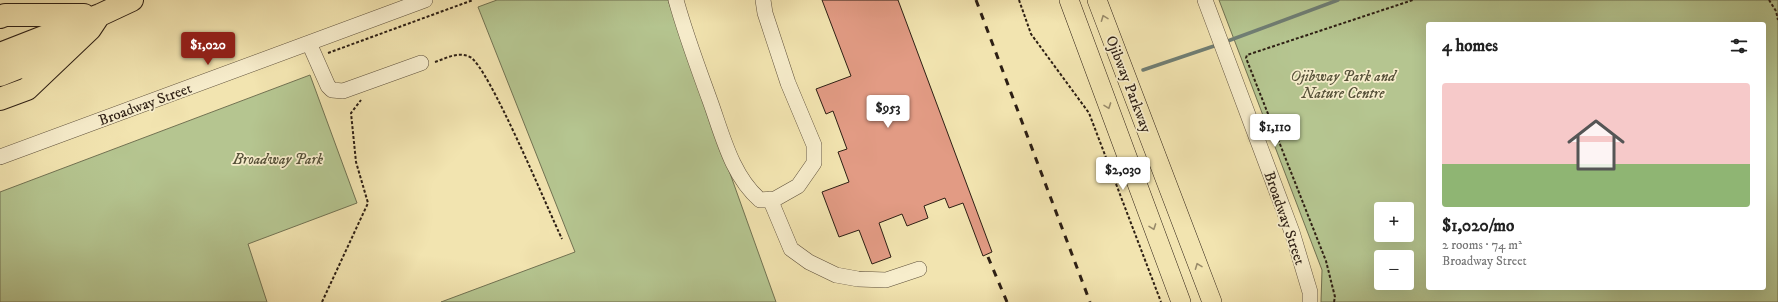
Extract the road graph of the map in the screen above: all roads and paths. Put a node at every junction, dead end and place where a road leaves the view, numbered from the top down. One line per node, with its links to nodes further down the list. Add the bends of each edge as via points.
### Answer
1 (132, 0): 16 (highway)
2 (424, 0): 19 (street, Broadway Street)
3 (473, 0): 22 (path)
4 (676, 0): 31 (street, via 684,29 731,157 748,190 760,200)
5 (763, 0): 31 (street, via 788,83 814,144 814,163 798,186)
6 (1019, 0): 35 (path, via 1031,34 1089,113)
7 (1069, 0): 36 (main road, Ojibway Parkway, one-way to 36)
8 (1097, 0): 37 (main road, Ojibway Parkway, one-way to 8)
9 (1205, 0): 38 (street, Broadway Street, via 1292,232 1310,292)
10 (1413, 0): 39 (path, via 1247,55 1246,58 1326,261)
11 (1769, 0): 15 (path)
12 (41, 16): 13 (highway); 14 (highway); 17 (highway)
13 (64, 16): 16 (highway); 18 (highway)
14 (0, 17)
15 (1778, 20)
16 (95, 22): 20 (highway); 21 (highway); 24 (highway)
17 (0, 30)
18 (0, 41)
19 (309, 43): 22 (street); 30 (street, Broadway Street)
20 (71, 47): 25 (highway); 26 (highway)
21 (0, 54)
22 (315, 57): 27 (street, via 332,90 343,91)
23 (428, 62): 27 (street); 32 (path, via 456,54 471,57 481,67 497,96)
24 (0, 63)
25 (51, 66): 28 (highway); 29 (highway, via 27,89)
26 (0, 74)
27 (364, 84): 34 (path, via 364,94 351,113 356,162 368,203)
28 (0, 86)
29 (0, 99)
30 (0, 157)
31 (770, 200): 33 (street, via 791,249 809,262 836,275 886,280)
32 (562, 239)
33 (920, 269)
34 (322, 302)
35 (1161, 302)
36 (1181, 302)
37 (1212, 302)
38 (1310, 302)
39 (1334, 302)

